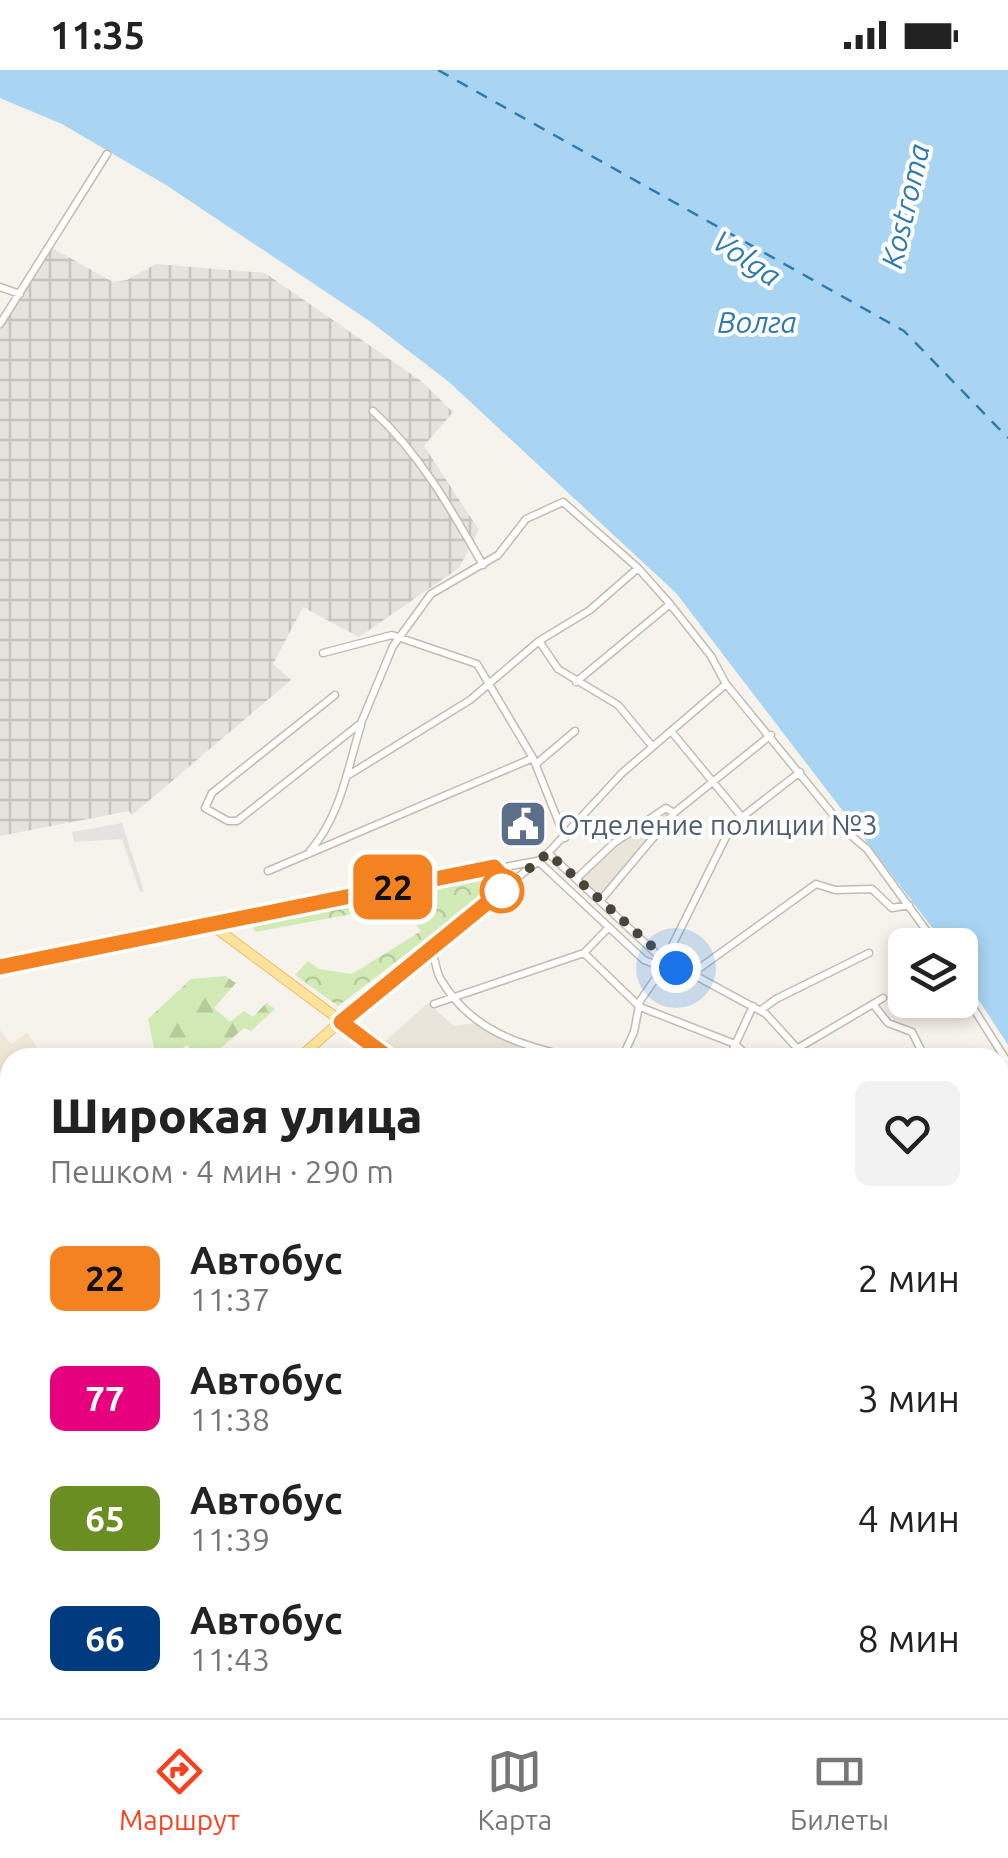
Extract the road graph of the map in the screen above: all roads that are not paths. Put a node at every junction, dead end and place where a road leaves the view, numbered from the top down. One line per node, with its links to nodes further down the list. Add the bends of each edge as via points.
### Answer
1 (108, 154): 3 (street)
2 (0, 286): 3 (street)
3 (20, 294): 4 (street)
4 (0, 324)
5 (373, 411): 6 (street, via 428,474)
6 (483, 564): 7 (street, via 526,519 564,502); 9 (street, via 432,594 413,613)
7 (638, 568): 8 (street); 10 (street)
8 (670, 604): 13 (street); 14 (street)
9 (403, 637): 11 (street, via 382,636); 12 (street, via 477,664); 16 (street, via 393,646)
10 (540, 642): 12 (street); 13 (street)
11 (324, 654)
12 (491, 682): 21 (street); 23 (street)
13 (576, 682): 20 (street, via 618,705)
14 (726, 684): 18 (street); 19 (street)
15 (335, 695): 16 (street, via 212,793 205,808 237,821)
16 (361, 723): 23 (street)
17 (575, 731): 21 (street)
18 (671, 731): 20 (street); 24 (street)
19 (771, 735): 22 (street); 24 (street)
20 (652, 746): 27 (street)
21 (535, 761): 27 (street); 28 (street)
22 (800, 772): 26 (street); 36 (street)
23 (347, 776): 28 (street, via 324,836)
24 (714, 779): 25 (street); 26 (street)
25 (674, 814): 33 (street, via 658,810); 35 (street)
26 (741, 816): 43 (street)
27 (565, 838): 29 (street)
28 (309, 852): 32 (street)
29 (548, 853): 30 (street); 33 (street)
30 (538, 861): 31 (street); 34 (street); 38 (street)
31 (494, 867): 34 (street, via 504,874); 37 (street)
32 (268, 871)
33 (576, 880): 35 (street)
34 (504, 889): 40 (street)
35 (600, 902): 43 (street)
36 (909, 905): 39 (street); 46 (street, via 892,908 872,889 816,884)
37 (209, 923): 44 (main road); 55 (main road)
38 (609, 926): 41 (street); 45 (street)
39 (925, 928)
40 (430, 949): 47 (street); 55 (street)
41 (584, 953): 47 (street); 51 (street)
42 (869, 953): 53 (street)
43 (666, 960): 46 (street)
44 (0, 967)
45 (662, 969): 46 (street); 51 (street)
46 (690, 976): 52 (street)
47 (455, 996): 49 (street); 60 (street, via 484,1027)
48 (883, 998): 50 (street)
49 (434, 1004)
50 (872, 1004): 57 (street); 64 (street, via 888,1024 912,1032)
51 (640, 1006): 56 (street); 61 (street)
52 (753, 1006): 53 (street); 56 (street)
53 (761, 1010): 57 (street)
54 (978, 1016): 65 (street)
55 (341, 1022): 58 (main road); 59 (street)
56 (735, 1044): 62 (street); 63 (street)
57 (800, 1047)
58 (311, 1048)
59 (376, 1048)
60 (539, 1048)
61 (625, 1048)
62 (733, 1048)
63 (739, 1048)
64 (920, 1048)
65 (999, 1048)

